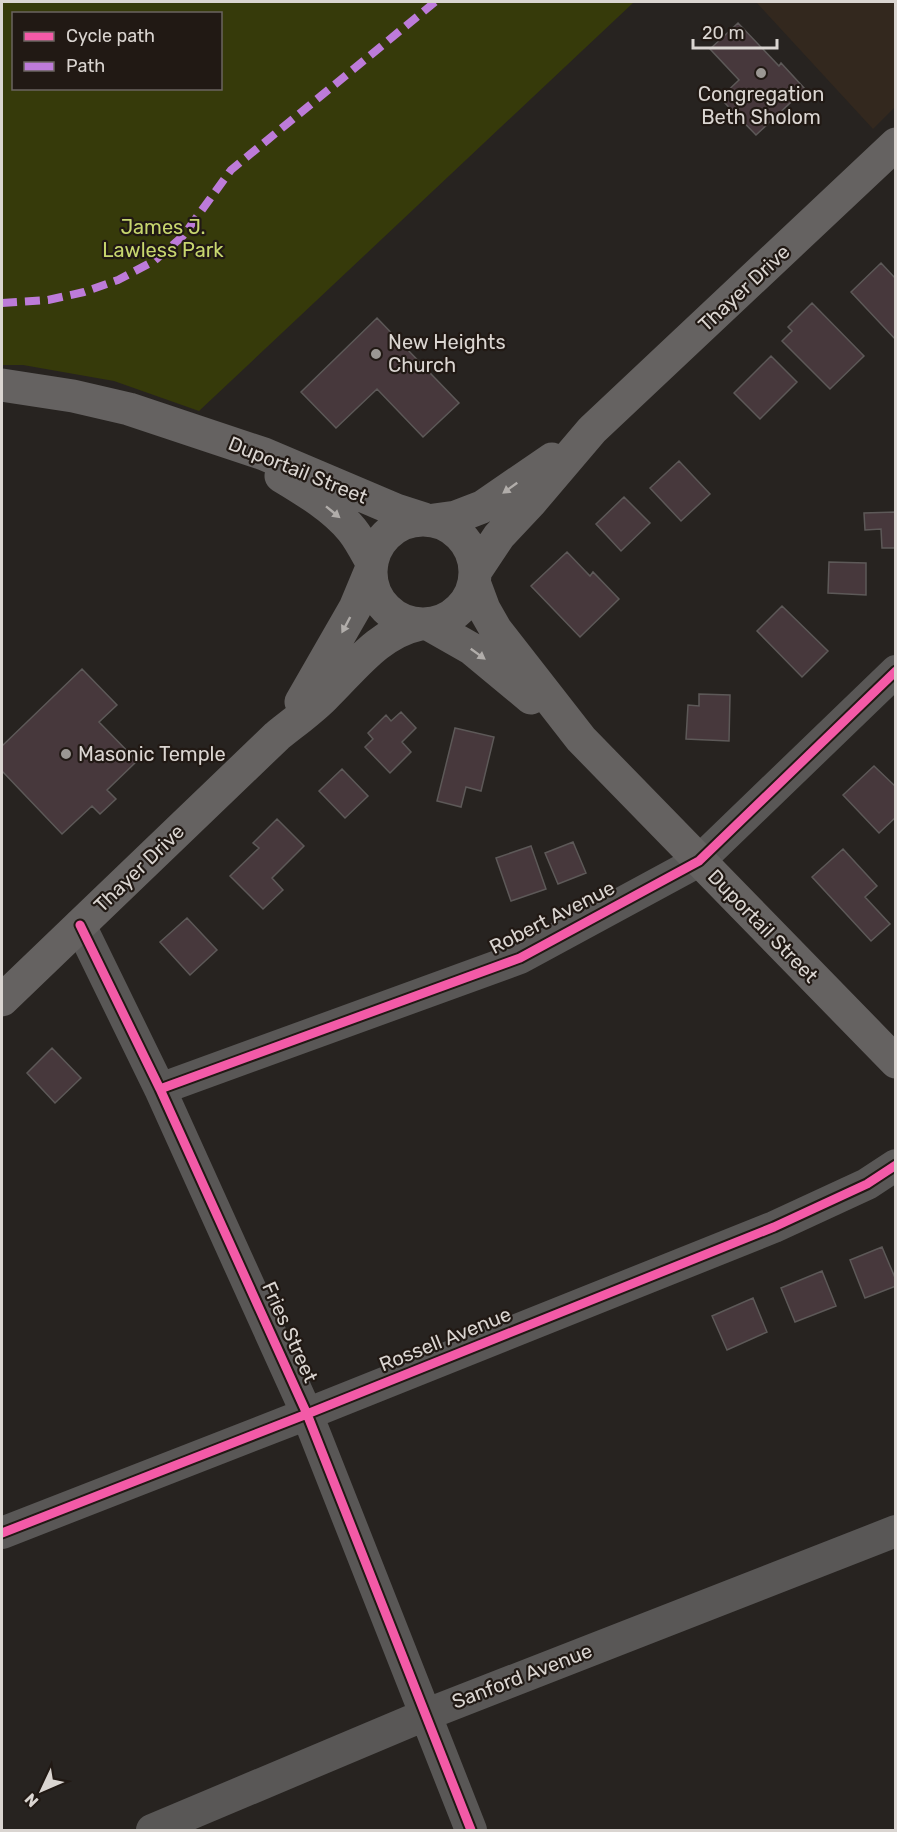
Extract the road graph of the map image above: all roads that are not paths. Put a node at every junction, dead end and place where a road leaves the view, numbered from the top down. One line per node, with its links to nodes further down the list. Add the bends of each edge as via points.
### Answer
1 (896, 144): 4 (main road, Thayer Drive)
2 (2, 385): 3 (main road, Duportail Street, via 100,401)
3 (172, 423): 5 (main road, Duportail Street, via 264,454 388,507); 6 (main road, Duportail Street, one-way to 6, via 261,465 336,514 353,532)
4 (592, 430): 5 (main road, Thayer Drive, one-way to 5, via 482,507 456,516); 7 (main road, Thayer Drive, via 499,536)
5 (429, 519): 6 (main road, via 399,525 386,535 376,549); 7 (main road, via 450,527 463,538 472,554)
6 (371, 567): 8 (main road, via 378,597 388,611 403,620); 10 (main road, Thayer Drive, one-way to 10, via 343,630)
7 (475, 577): 8 (main road, via 465,603 452,615); 11 (main road, Duportail Street, via 484,609 496,630)
8 (424, 624): 10 (main road, Thayer Drive, via 406,627 382,640 308,712); 11 (main road, Duportail Street, one-way to 11, via 485,659)
9 (896, 671): 12 (street, Robert Avenue)
10 (277, 736): 13 (main road, Thayer Drive)
11 (581, 739): 12 (main road, Duportail Street)
12 (699, 861): 15 (main road, Duportail Street); 16 (street, Robert Avenue, via 520,958)
13 (80, 925): 14 (main road, Thayer Drive); 16 (street, Fries Street)
14 (2, 1000)
15 (896, 1062)
16 (160, 1089): 18 (street, Fries Street)
17 (896, 1165): 18 (street, Rossell Avenue, via 867,1184 774,1227)
18 (307, 1414): 20 (street, Rossell Avenue); 21 (street, Fries Street)
19 (896, 1531): 21 (street, Sanford Avenue)
20 (2, 1533)
21 (425, 1714): 22 (street, Sanford Avenue); 23 (street, Fries Street)
22 (153, 1830)
23 (471, 1830)

